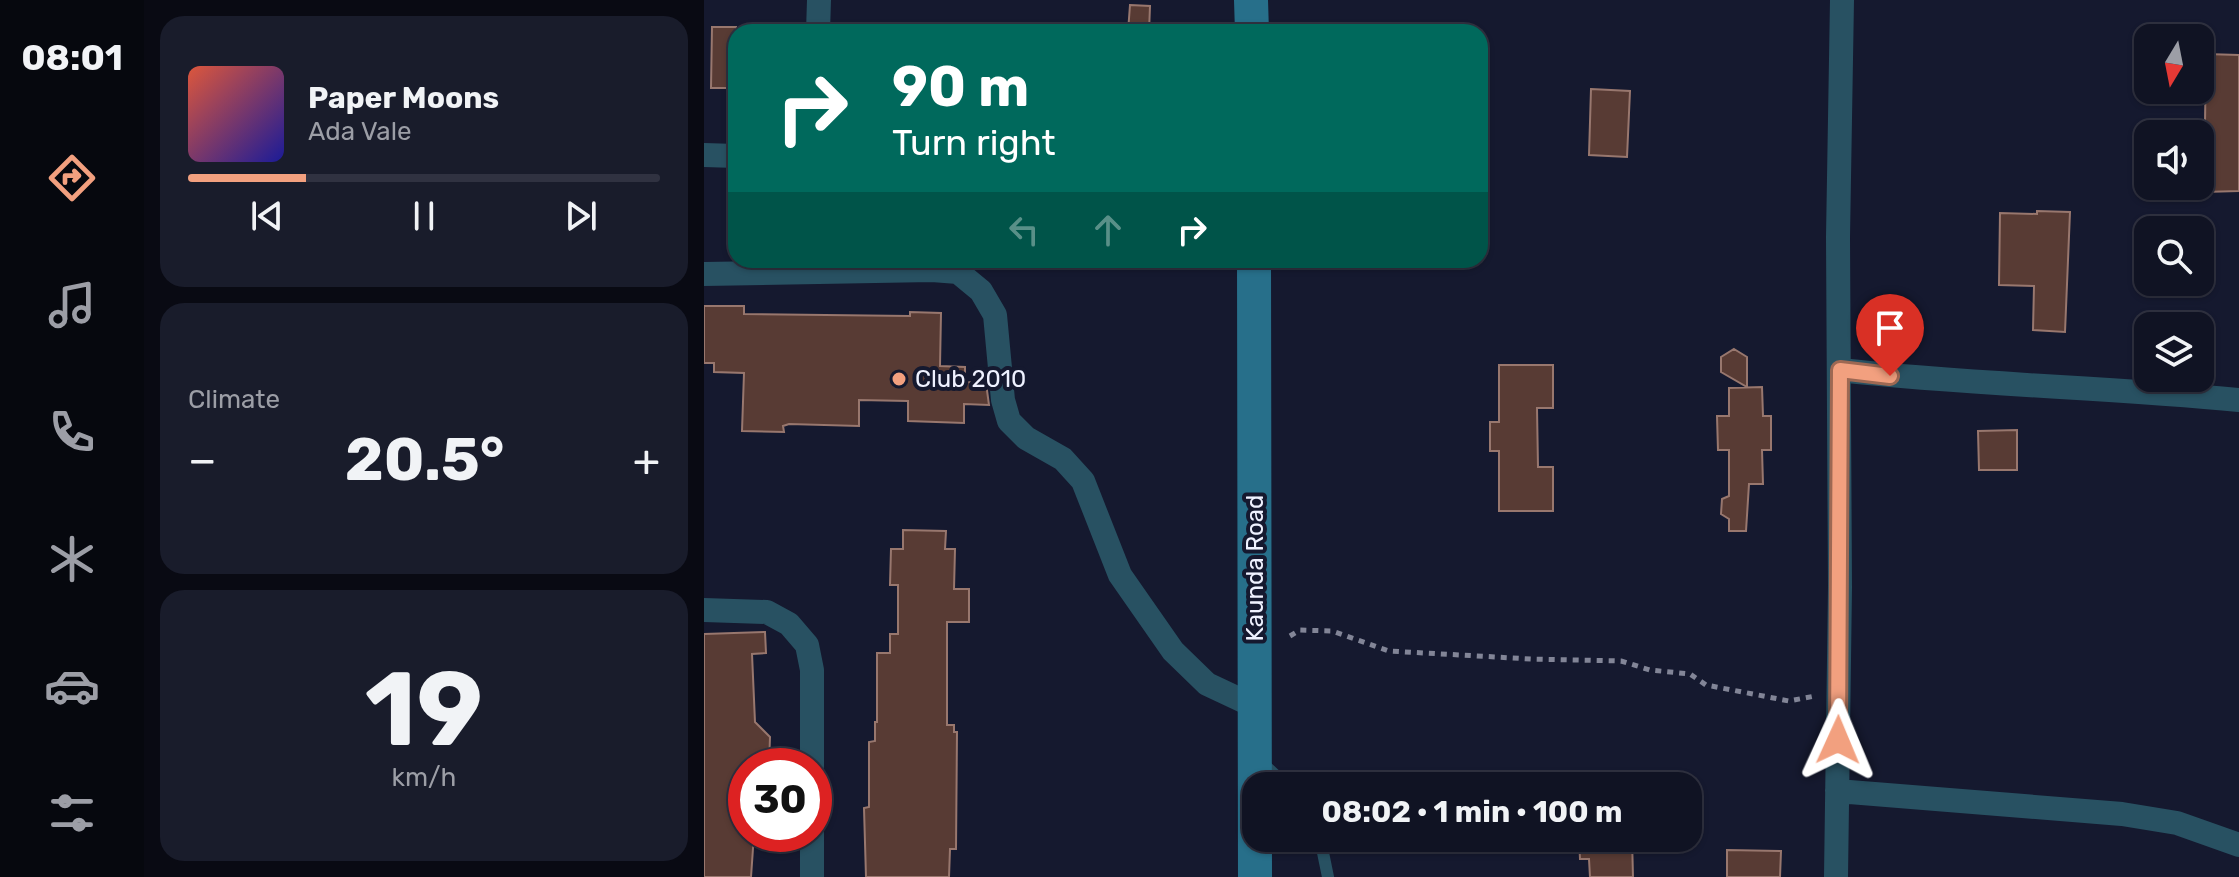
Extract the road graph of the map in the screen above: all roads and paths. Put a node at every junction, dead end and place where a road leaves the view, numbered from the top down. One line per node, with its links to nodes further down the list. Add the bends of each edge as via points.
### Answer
1 (819, 0): 4 (street)
2 (1251, 0): 5 (main road)
3 (1842, 0): 12 (street)
4 (818, 24)
5 (1252, 24)
6 (704, 155): 7 (street)
7 (728, 156)
8 (857, 268): 11 (street)
9 (944, 268): 17 (street, via 981,291 995,315 1009,421 1026,438 1063,459 1083,481 1120,575 1173,651 1207,684)
10 (1254, 268): 17 (main road, Kaunda Road)
11 (704, 274)
12 (1840, 370): 13 (street); 16 (street)
13 (2239, 400)
14 (704, 610): 18 (street, via 767,612 789,624 807,645)
15 (1290, 636): 16 (path, via 1300,630 1332,631 1389,651 1621,661 1789,701)
16 (1839, 690): 21 (street)
17 (1256, 707): 19 (main road, Kaunda Road)
18 (812, 748)
19 (1256, 756): 20 (lane); 26 (main road, Kaunda Road)
20 (1273, 772)
21 (1837, 791): 22 (street, via 2122,814 2177,823); 28 (street)
22 (2239, 845)
23 (812, 852): 25 (street)
24 (1323, 852): 27 (lane)
25 (812, 877)
26 (1255, 877)
27 (1328, 877)
28 (1836, 877)

